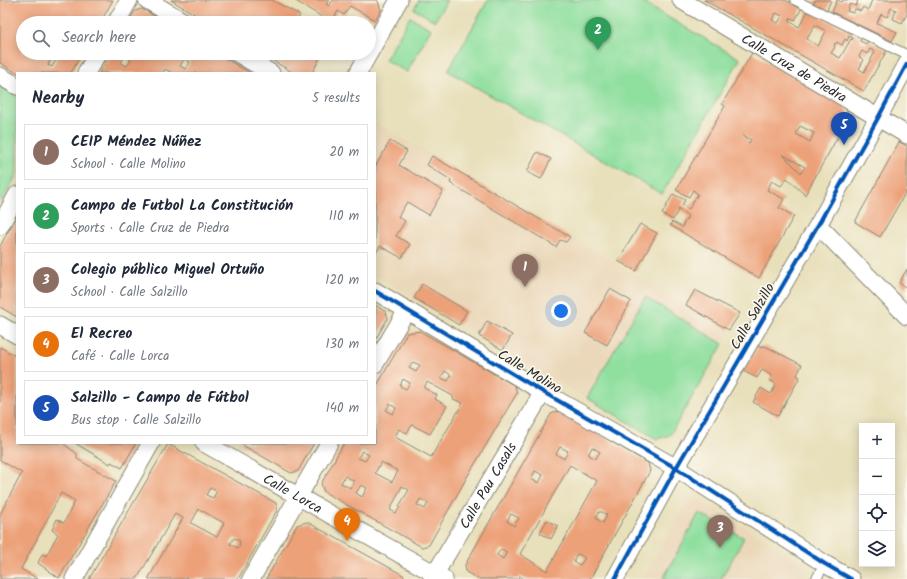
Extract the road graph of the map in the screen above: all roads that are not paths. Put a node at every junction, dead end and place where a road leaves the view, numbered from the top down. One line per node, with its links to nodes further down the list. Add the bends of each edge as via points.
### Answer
1 (129, 0): 6 (street)
2 (147, 0): 7 (street)
3 (399, 0): 8 (street)
4 (681, 0): 19 (street, Calle Cruz de Piedra)
5 (795, 0): 9 (lane)
6 (120, 16)
7 (174, 16)
8 (376, 41)
9 (907, 55)
10 (94, 60): 14 (street)
11 (249, 60): 15 (street)
12 (365, 60): 16 (street)
13 (907, 64): 19 (street, Calle Salzillo)
14 (87, 72)
15 (269, 72)
16 (359, 72)
17 (0, 76): 18 (street)
18 (16, 85)
19 (878, 118): 20 (street, Calle Cruz de Piedra); 22 (street, Calle Salzillo)
20 (907, 135)
21 (16, 197): 23 (street)
22 (818, 225): 26 (street); 34 (street, Calle Salzillo)
23 (0, 226)
24 (376, 292): 25 (street, Calle Molino)
25 (407, 310): 29 (street); 30 (street, Calle Molino)
26 (907, 316)
27 (0, 325): 28 (street)
28 (16, 334)
29 (376, 362)
30 (543, 392): 34 (street, Calle Molino); 37 (street, Calle Pau Casals)
31 (150, 444): 38 (street)
32 (206, 444): 35 (street, Calle Lorca)
33 (328, 444): 35 (street)
34 (676, 468): 36 (street, Calle Molino); 40 (street, Calle Salzillo)
35 (298, 496): 37 (street, Calle Lorca); 39 (street)
36 (820, 572): 41 (street, Calle Molino)
37 (437, 577)
38 (74, 579)
39 (251, 579)
40 (615, 579)
41 (851, 579)

